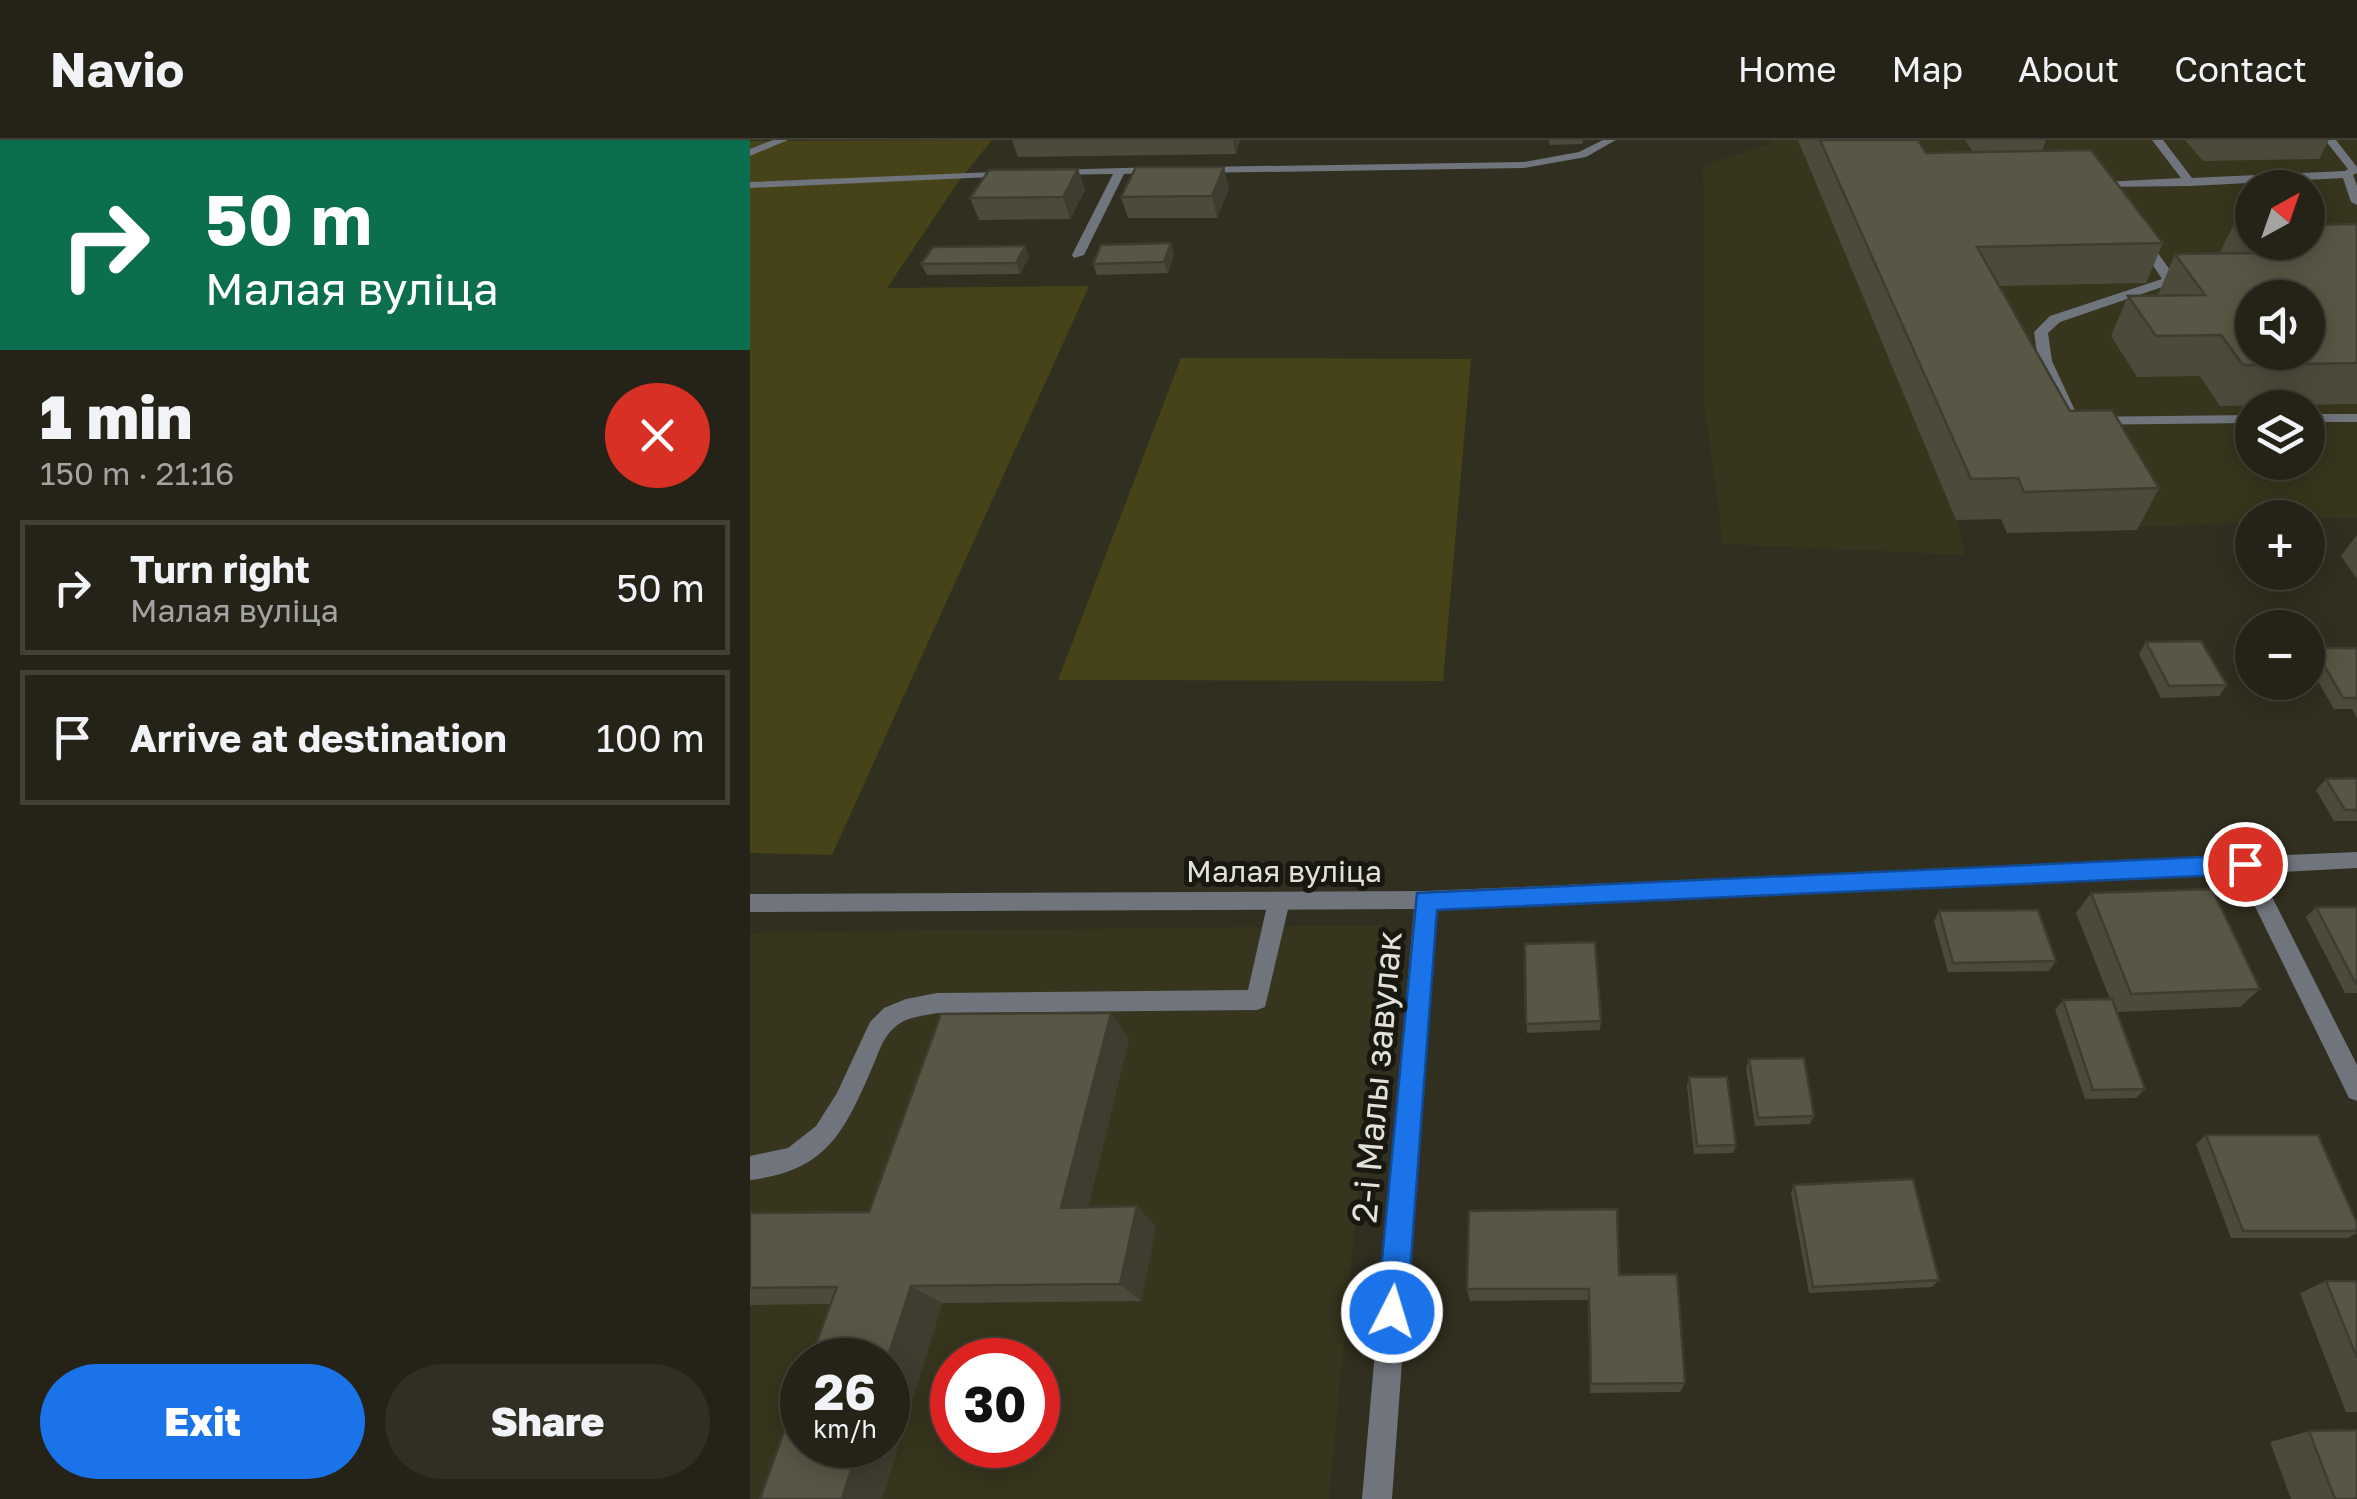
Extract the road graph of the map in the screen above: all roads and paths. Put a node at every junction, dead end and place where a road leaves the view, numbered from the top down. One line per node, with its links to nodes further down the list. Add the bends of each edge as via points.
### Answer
1 (784, 140): 5 (street)
2 (1611, 140): 10 (street, via 1582,155 1524,165)
3 (2157, 140): 17 (street)
4 (2330, 140): 15 (street, via 2352,164)
5 (750, 153)
6 (1264, 153): 9 (street)
7 (1362, 157): 10 (street, via 1295,158)
8 (998, 158): 14 (street)
9 (1258, 169): 10 (street); 11 (street)
10 (1277, 169)
11 (1120, 171): 13 (street); 23 (street)
12 (1024, 173): 14 (street)
13 (1044, 173)
14 (986, 174): 18 (street)
15 (2346, 174): 17 (street); 21 (street)
16 (2085, 178): 19 (street)
17 (2190, 183): 19 (street)
18 (750, 185)
19 (2103, 186): 20 (street)
20 (2114, 201)
21 (2357, 202)
22 (2136, 231): 26 (street, via 2167,281 2054,320 2041,332 2045,362 2073,421)
23 (1078, 254)
24 (2325, 418): 25 (street)
25 (2357, 418)
26 (2235, 419)
27 (2357, 860): 28 (street, Малая вуліца)
28 (2245, 864): 29 (street, Малая вуліца); 32 (street)
29 (1425, 900): 30 (street, Малая вуліца); 34 (street, 2-і Малы завулак)
30 (1279, 901): 31 (street, Малая вуліца); 33 (street, via 1257,1000 937,1003 901,1010 881,1024 833,1129 773,1167)
31 (750, 903)
32 (2357, 1090)
33 (750, 1168)
34 (1377, 1499)

